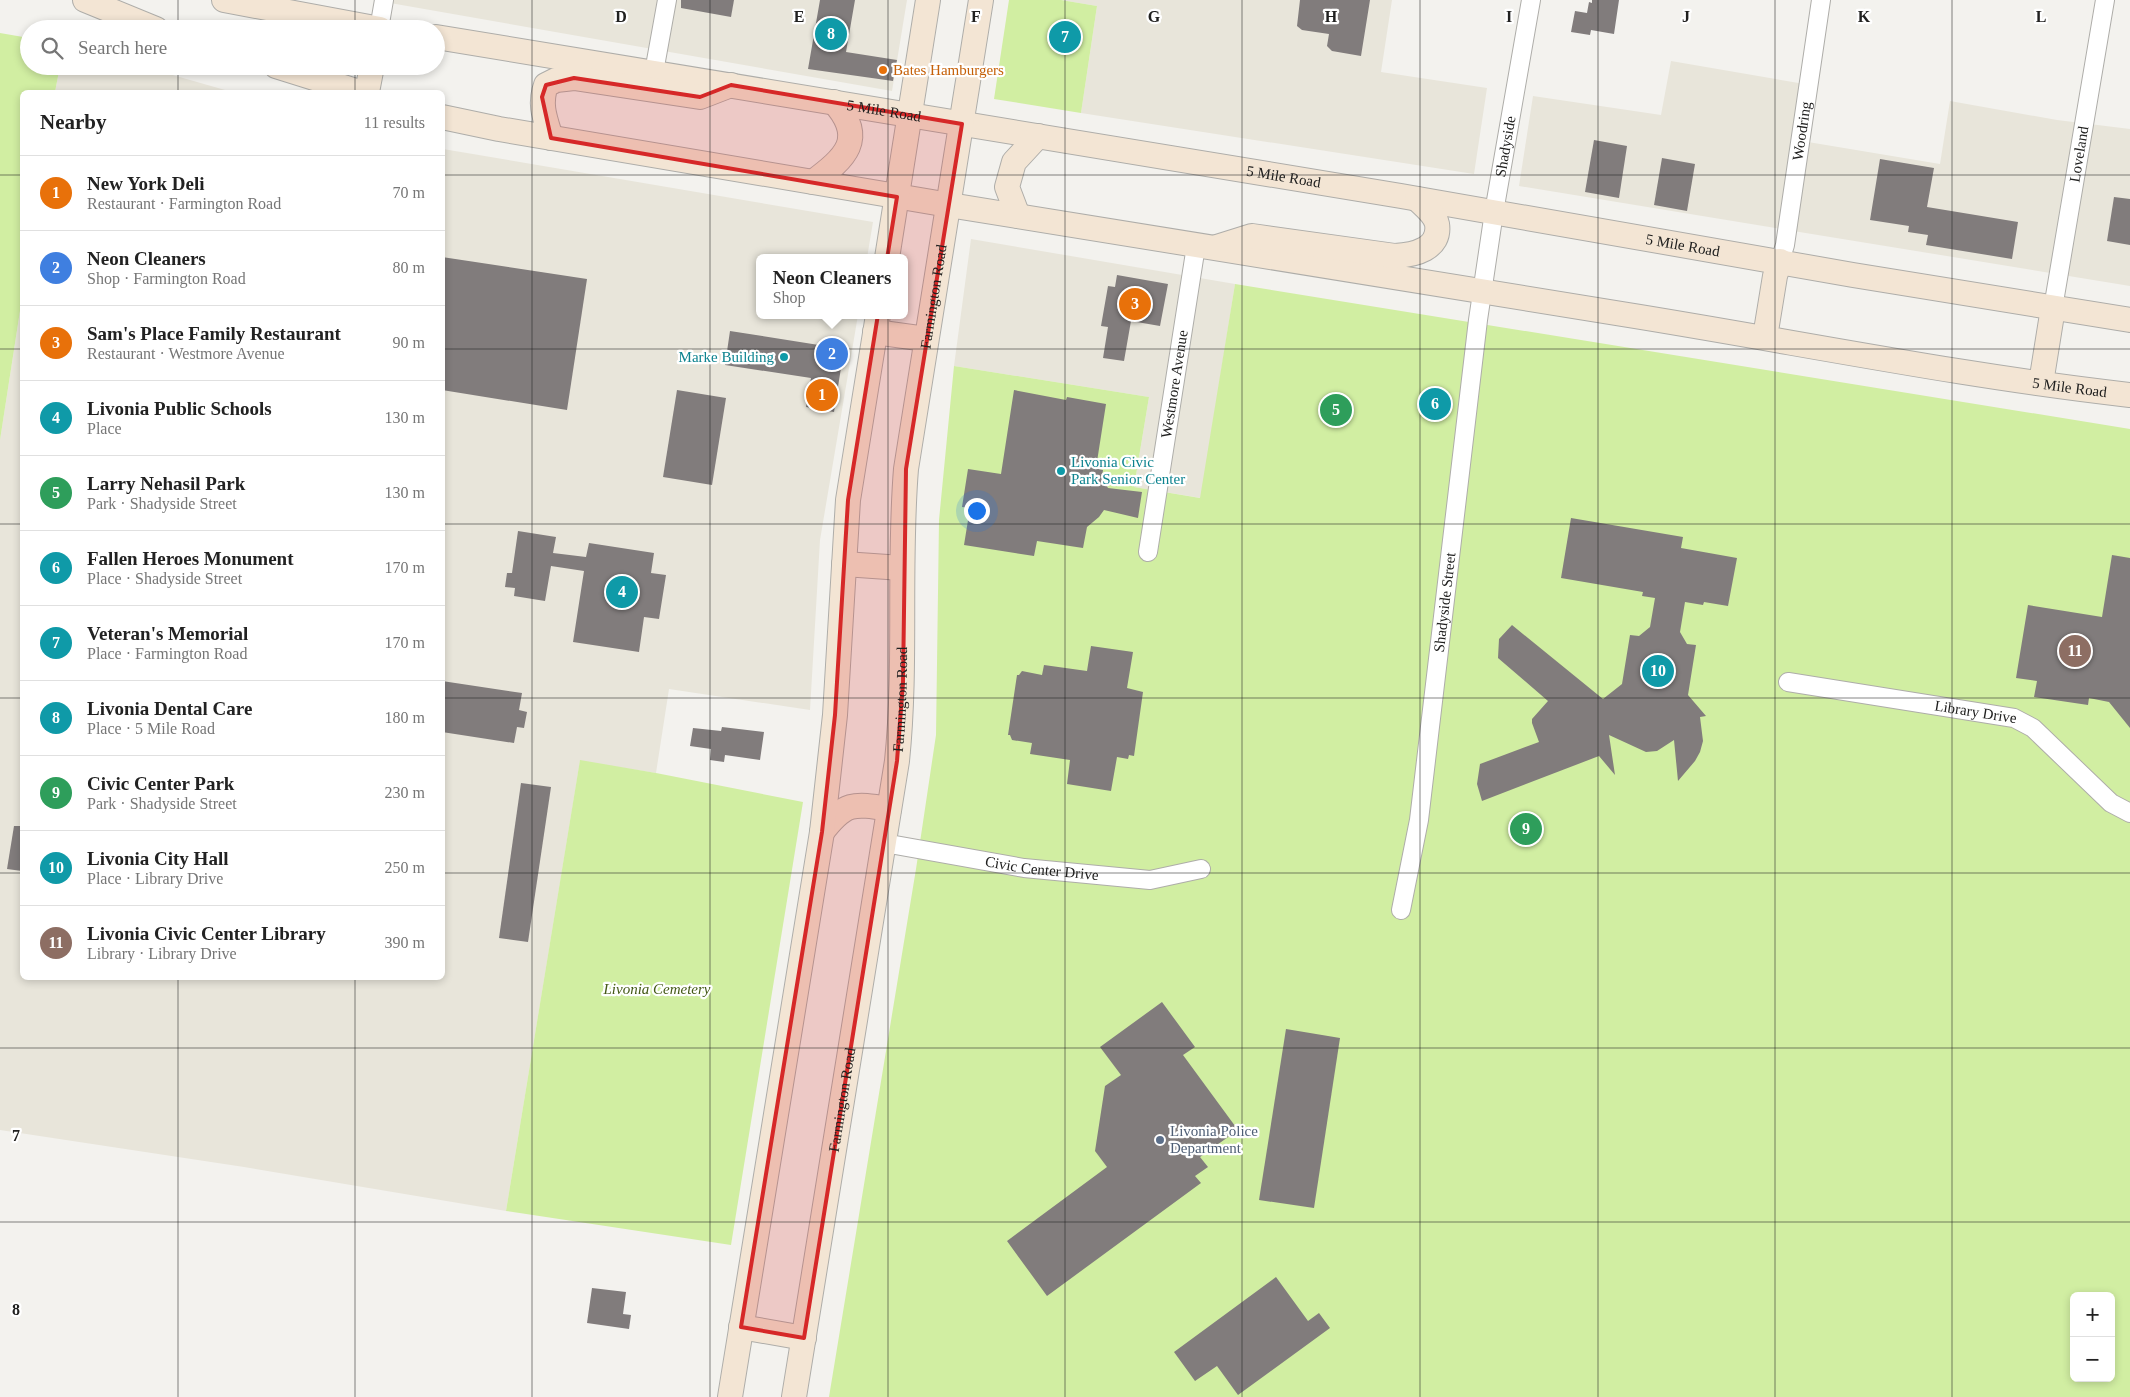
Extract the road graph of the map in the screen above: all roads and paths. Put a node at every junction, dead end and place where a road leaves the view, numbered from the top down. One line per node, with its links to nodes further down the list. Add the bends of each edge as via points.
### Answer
1 (85, 0): 10 (main road)
2 (224, 0): 11 (main road)
3 (384, 0): 12 (street)
4 (667, 0): 14 (street)
5 (928, 0): 21 (main road)
6 (981, 0): 23 (main road, Farmington Road)
7 (1531, 0): 30 (street, Shadyside)
8 (1821, 0): 34 (street, Woodring)
9 (2105, 0): 36 (street, Loveland)
10 (134, 20)
11 (331, 20)
12 (381, 20)
13 (445, 38): 14 (main road, 5 Mile Road)
14 (654, 72): 17 (main road, 5 Mile Road)
15 (305, 75): 18 (main road)
16 (370, 75): 19 (main road)
17 (731, 85): 20 (main road, 5 Mile Road); 25 (main road, via 700,97 574,78 556,80 546,85 542,97)
18 (354, 90)
19 (367, 90)
20 (834, 102): 21 (main road, 5 Mile Road); 26 (main road, via 846,115 850,142 844,156)
21 (910, 115): 23 (main road, 5 Mile Road); 27 (main road)
22 (445, 118): 25 (main road, 5 Mile Road)
23 (962, 124): 24 (main road, 5 Mile Road); 29 (main road, Farmington Road)
24 (1038, 136): 28 (main road, 5 Mile Road); 31 (main road, via 1014,162 1007,187)
25 (551, 138): 26 (main road, 5 Mile Road)
26 (813, 182): 27 (main road, 5 Mile Road)
27 (897, 197): 29 (main road, 5 Mile Road); 33 (main road)
28 (1417, 198): 30 (main road, 5 Mile Road); 32 (main road, via 1437,223 1432,244 1414,255 1395,256 1252,236)
29 (948, 204): 31 (main road, 5 Mile Road); 40 (main road, Farmington Road)
30 (1494, 212): 34 (main road, 5 Mile Road); 35 (street, Shadyside)
31 (1018, 216): 32 (main road, 5 Mile Road)
32 (1203, 247): 35 (main road, 5 Mile Road); 43 (street, Westmore Avenue)
33 (888, 254)
34 (1780, 261): 36 (main road, 5 Mile Road); 39 (main road)
35 (1483, 292): 39 (main road, 5 Mile Road); 52 (street, Shadyside Street, via 1419,820)
36 (2053, 308): 37 (main road, 5 Mile Road); 41 (main road)
37 (2130, 320)
38 (877, 324): 40 (main road); 44 (main road, via 848,500)
39 (1765, 337): 41 (main road, 5 Mile Road)
40 (926, 340): 45 (main road, Farmington Road, via 906,470)
41 (2041, 383): 42 (main road, 5 Mile Road)
42 (2130, 395)
43 (1148, 552)
44 (844, 564): 45 (main road); 49 (main road, via 835,714)
45 (902, 568): 47 (main road, Farmington Road, via 902,717)
46 (1788, 682): 48 (street, Library Drive, via 2014,718 2033,728 2111,803)
47 (889, 809): 49 (main road, via 852,806 835,814); 50 (main road, Farmington Road)
48 (2130, 813)
49 (822, 832): 53 (main road)
50 (884, 843): 51 (street, Civic Center Drive, via 1024,868 1150,880); 54 (main road, Farmington Road)
51 (1201, 869)
52 (1401, 910)
53 (741, 1327): 54 (main road); 55 (main road)
54 (804, 1338): 56 (main road, Farmington Road)
55 (730, 1397)
56 (794, 1397)

